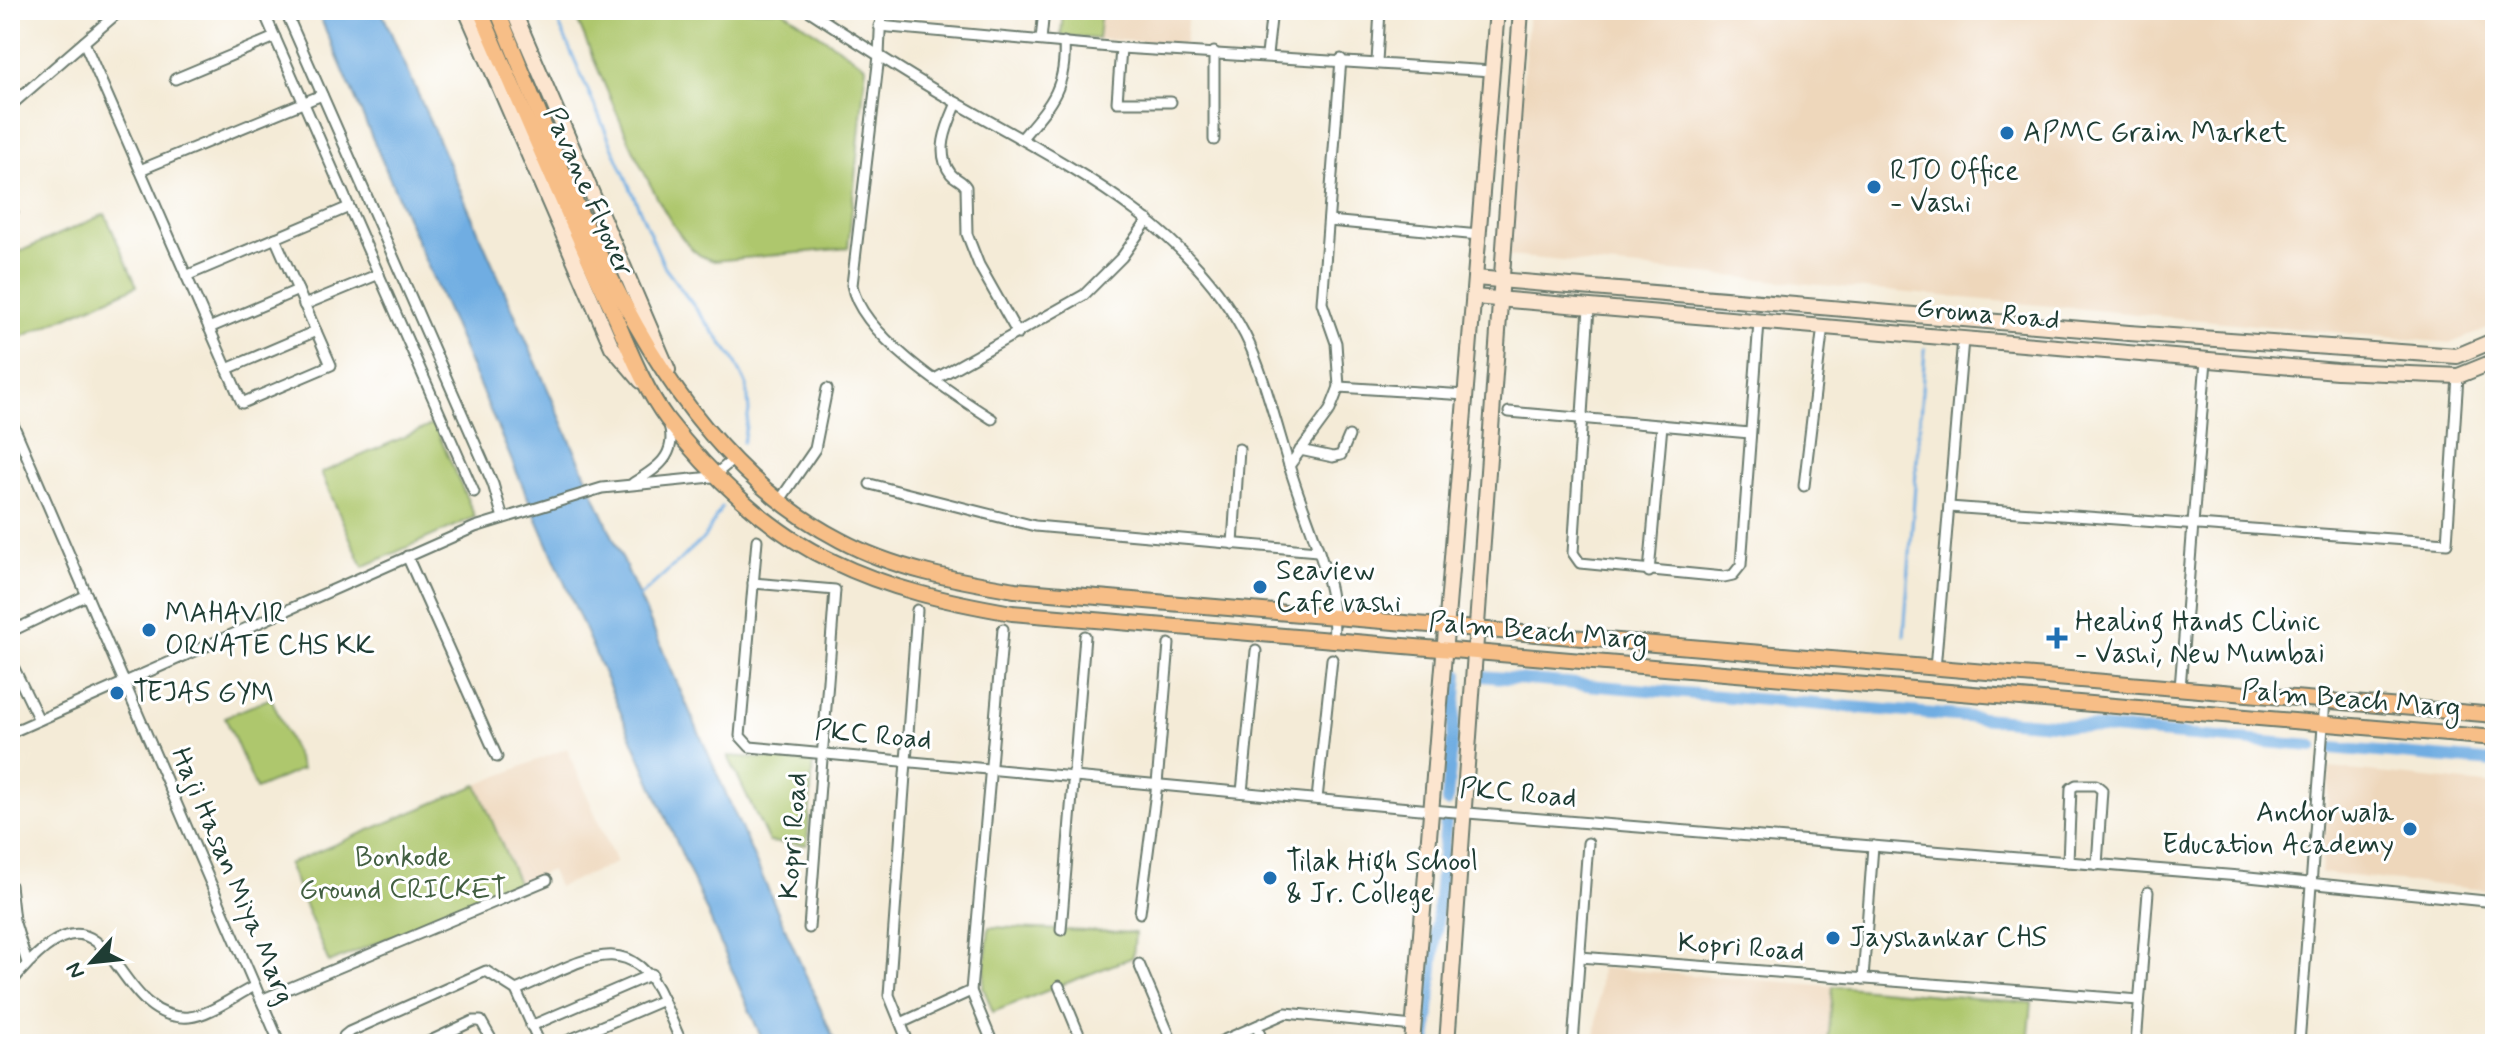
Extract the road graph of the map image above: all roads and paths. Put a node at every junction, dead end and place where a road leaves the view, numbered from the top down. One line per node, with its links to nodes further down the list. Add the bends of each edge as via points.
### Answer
1 (121, 10): 18 (street)
2 (263, 10): 16 (street)
3 (285, 10): 28 (street)
4 (466, 10): 68 (main road, via 612,347)
5 (480, 10): 55 (main road, Pavane Flyover)
6 (497, 10): 55 (main road, Pavane Flyover)
7 (513, 10): 65 (main road)
8 (808, 10): 23 (street)
9 (881, 10): 15 (street)
10 (1044, 10): 17 (street)
11 (1272, 10): 22 (street)
12 (1380, 10): 25 (street)
13 (1497, 10): 26 (main road)
14 (1521, 10): 44 (main road)
15 (879, 26): 17 (street); 23 (street)
16 (275, 37): 27 (street); 30 (street)
17 (1041, 40): 19 (street)
18 (84, 42): 32 (street); 35 (street)
19 (1064, 42): 20 (street); 33 (street, via 1061,84)
20 (1121, 48): 21 (street); 29 (street, via 1117,102)
21 (1214, 52): 22 (street); 34 (street)
22 (1267, 55): 24 (street)
23 (879, 56): 31 (street); 64 (street, via 854,302 895,347)
24 (1341, 59): 25 (street); 38 (street)
25 (1377, 62): 26 (street)
26 (1492, 71): 39 (main road)
27 (175, 79)
28 (322, 95): 30 (street); 89 (street)
29 (1171, 102)
30 (304, 103): 35 (street); 36 (street)
31 (957, 103): 33 (street); 54 (street, via 943,135 948,165 951,175 966,187 967,234 979,265)
32 (10, 106)
33 (1022, 138): 37 (street, via 1068,162)
34 (1214, 140)
35 (140, 170): 42 (street)
36 (349, 207): 40 (street); 41 (street)
37 (1148, 220): 54 (street, via 1122,257 1084,295); 81 (street, via 1211,282 1245,336)
38 (1329, 221): 39 (street); 66 (street, via 1322,303 1336,343)
39 (1479, 235): 43 (main road)
40 (275, 238): 42 (street); 45 (street)
41 (379, 274): 48 (street); 86 (street)
42 (186, 276): 52 (street)
43 (1475, 278): 44 (main road, Groma Road); 46 (main road)
44 (1501, 281): 47 (main road); 58 (main road, Groma Road)
45 (298, 290): 48 (street); 52 (street)
46 (1474, 297): 47 (main road, Groma Road); 69 (main road)
47 (1500, 300): 49 (main road, Groma Road); 102 (main road)
48 (304, 305): 53 (street)
49 (1589, 307): 50 (main road, Groma Road); 73 (street)
50 (1759, 322): 51 (main road, Groma Road); 76 (street)
51 (1823, 325): 56 (main road, Groma Road); 85 (street)
52 (209, 328): 61 (street)
53 (316, 331): 61 (street); 61 (street, via 331,365 255,398 242,403)
54 (1018, 334): 64 (street)
55 (634, 339): 65 (main road, Pavane Flyover); 68 (main road, Pavane Flyover)
56 (1963, 339): 59 (main road, Groma Road); 88 (street)
57 (2495, 340): 58 (main road, Groma Road, via 2457,356)
58 (2340, 349): 62 (main road)
59 (2206, 360): 62 (main road, Groma Road); 90 (street)
60 (2495, 361): 63 (main road, Groma Road)
61 (227, 369)
62 (2337, 371): 63 (main road, Groma Road)
63 (2458, 376): 90 (street, via 2447,543)
64 (935, 379): 72 (street)
65 (673, 383): 80 (main road, Palm Beach Marg)
66 (1339, 387): 69 (street); 79 (street, via 1330,410)
67 (827, 389): 87 (street, via 815,449)
68 (651, 394): 74 (main road, Palm Beach Marg)
69 (1466, 395): 100 (main road)
70 (1509, 412): 73 (street)
71 (10, 417): 97 (street, Haji Hasan Miya Marg)
72 (992, 419)
73 (1580, 419): 75 (street); 95 (street, via 1574,557 1580,563)
74 (668, 420): 82 (main road, Palm Beach Marg); 84 (street, via 672,439 667,456)
75 (1662, 425): 76 (street); 95 (street)
76 (1750, 433): 95 (street, via 1739,571 1724,577)
77 (1349, 436): 79 (street, via 1347,447 1333,457)
78 (1239, 449): 92 (street)
79 (1300, 450): 81 (street)
80 (734, 459): 82 (street); 87 (main road, Palm Beach Marg)
81 (1289, 466): 93 (street)
82 (718, 475): 84 (street); 105 (main road, Palm Beach Marg, via 759,514 828,560 944,602 1012,613)
83 (870, 484): 92 (street, via 1035,526)
84 (630, 485): 89 (street, via 602,488)
85 (1804, 486)
86 (474, 492)
87 (780, 500): 99 (main road, Palm Beach Marg, via 839,540 949,579 1015,590)
88 (1949, 507): 90 (street); 112 (street)
89 (507, 517): 94 (street)
90 (2192, 525): 114 (street)
91 (757, 540): 96 (street, PKC Road)
92 (1233, 544): 93 (street)
93 (1317, 551): 99 (street)
94 (407, 556): 113 (street); 122 (street)
95 (1649, 572)
96 (753, 583): 121 (street, PKC Road, via 741,741 750,747); 121 (street, Kopri Road, via 835,590)
97 (87, 595): 103 (street); 113 (street, Haji Hasan Miya Marg)
98 (917, 610): 123 (street)
99 (1336, 619): 100 (main road, Palm Beach Marg); 105 (street)
100 (1447, 626): 102 (main road, Palm Beach Marg); 108 (main road)
101 (1003, 629): 124 (street)
102 (1475, 629): 109 (main road); 112 (main road, Palm Beach Marg)
103 (10, 632)
104 (1085, 636): 125 (street)
105 (1333, 641): 108 (main road, Palm Beach Marg)
106 (1169, 644): 126 (street)
107 (1256, 651): 127 (street)
108 (1445, 651): 109 (main road, Palm Beach Marg); 129 (main road)
109 (1473, 653): 118 (main road, Palm Beach Marg); 130 (main road)
110 (1332, 659): 128 (street)
111 (10, 660): 117 (street)
112 (1935, 669): 114 (main road, Palm Beach Marg)
113 (124, 681): 117 (street); 149 (street, Haji Hasan Miya Marg)
114 (2180, 688): 115 (main road, Palm Beach Marg)
115 (2325, 700): 116 (main road, Palm Beach Marg); 118 (street)
116 (2495, 715)
117 (39, 720): 119 (street)
118 (2323, 723): 120 (main road, Palm Beach Marg); 136 (street)
119 (10, 733)
120 (2495, 738)
121 (822, 754): 123 (street, PKC Road); 141 (street, Kopri Road)
122 (497, 757)
123 (906, 761): 124 (street, PKC Road); 156 (street, via 889,995)
124 (991, 769): 125 (street, PKC Road); 152 (street)
125 (1074, 777): 126 (street, PKC Road); 142 (street)
126 (1157, 784): 127 (street, PKC Road); 140 (street)
127 (1242, 792): 128 (street, PKC Road)
128 (1317, 799): 129 (street, PKC Road)
129 (1431, 810): 130 (street, PKC Road); 159 (main road)
130 (1466, 812): 132 (street, PKC Road); 174 (main road)
131 (1588, 843): 143 (street)
132 (1873, 846): 133 (street, PKC Road); 147 (street)
133 (2068, 862): 134 (street, PKC Road); 134 (street, via 2071,788 2096,785 2102,790)
134 (2097, 865): 136 (street, PKC Road)
135 (547, 880): 153 (street)
136 (2311, 883): 139 (street, PKC Road); 177 (street)
137 (10, 885): 144 (street)
138 (2148, 892): 155 (street)
139 (2495, 902)
140 (1140, 913)
141 (809, 928)
142 (1061, 930)
143 (1580, 957): 147 (street, Kopri Road); 175 (street)
144 (27, 963): 148 (street); 149 (street, via 59,939 83,935 109,953 149,1007 168,1015 191,1017)
145 (1139, 964): 170 (street)
146 (652, 974): 151 (street, via 627,956 604,955); 154 (street); 157 (street)
147 (1863, 979): 155 (street, Kopri Road)
148 (10, 984)
149 (255, 986): 153 (street, Haji Hasan Miya Marg)
150 (1059, 986): 169 (street)
151 (516, 990): 157 (street); 161 (street, via 486,971 349,1032)
152 (971, 991): 156 (street); 168 (street)
153 (261, 1000): 160 (street, Haji Hasan Miya Marg)
154 (663, 1000): 165 (street); 166 (street)
155 (2139, 1000): 176 (street)
156 (901, 1023): 167 (street)
157 (531, 1026): 164 (street)
158 (1257, 1026): 159 (street, via 1286,1013); 171 (street); 172 (street)
159 (1413, 1026): 173 (main road)
160 (280, 1044)
161 (344, 1044)
162 (424, 1044): 163 (street, via 481,1021)
163 (494, 1044)
164 (540, 1044)
165 (560, 1044)
166 (682, 1044)
167 (909, 1044)
168 (993, 1044)
169 (1083, 1044)
170 (1173, 1044)
171 (1215, 1044)
172 (1263, 1044)
173 (1412, 1044)
174 (1447, 1044)
175 (1573, 1044)
176 (2136, 1044)
177 (2299, 1044)

